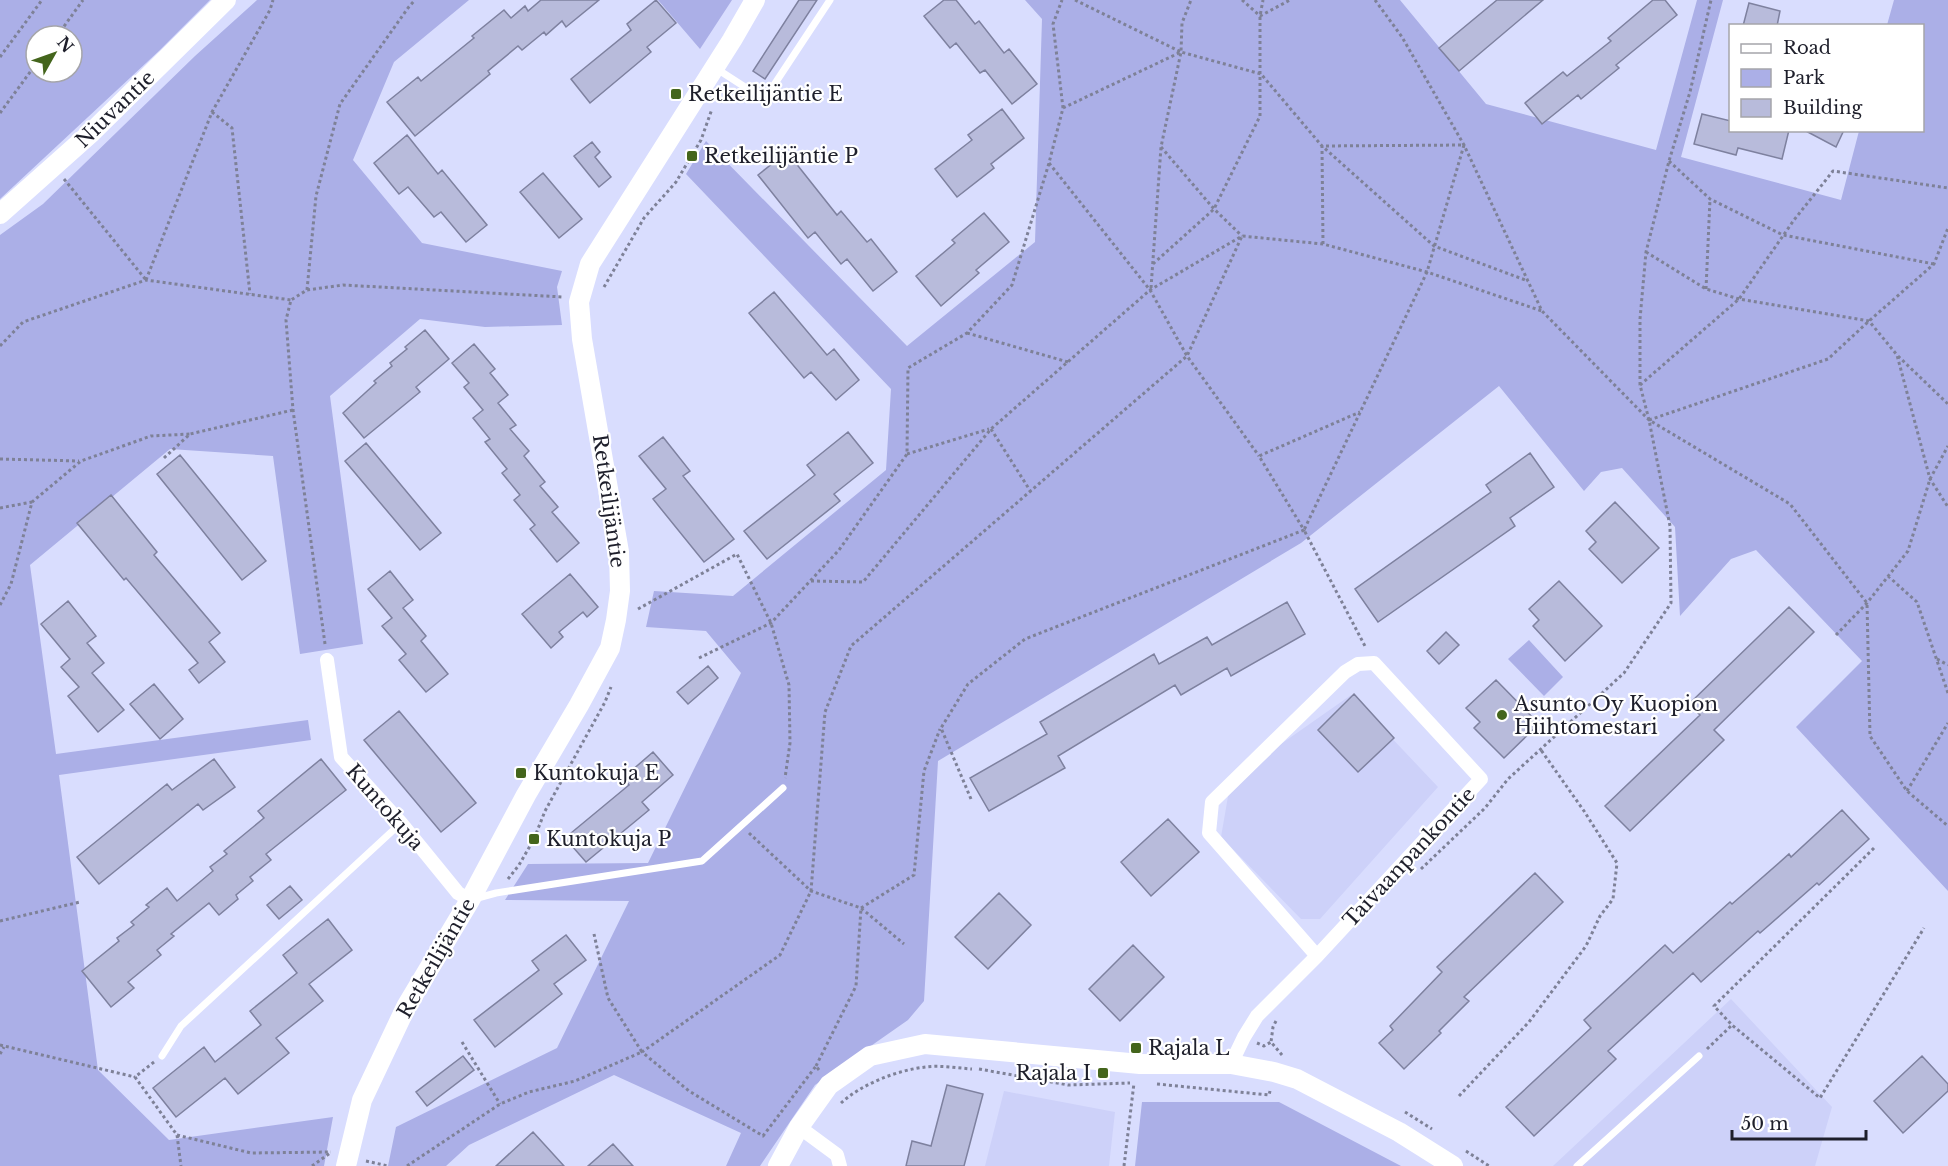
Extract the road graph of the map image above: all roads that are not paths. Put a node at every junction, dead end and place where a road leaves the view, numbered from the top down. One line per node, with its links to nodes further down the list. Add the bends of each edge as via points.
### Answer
1 (226, 0): 5 (street, Niuvantie, via 101,123)
2 (755, 0): 4 (street, Retkeilijäntie)
3 (830, 0): 4 (lane, via 770,91 751,91)
4 (715, 67): 9 (street, Retkeilijäntie, via 590,264 579,302 619,552 616,620 610,648)
5 (0, 214)
6 (327, 660): 8 (street, Kuntokuja, via 341,757)
7 (783, 788): 9 (lane, via 702,861)
8 (401, 823): 9 (street, Kuntokuja, via 458,893); 11 (lane, via 181,1026)
9 (470, 900): 15 (street, Retkeilijäntie, via 406,1007 362,1100)
10 (1317, 956): 10 (street, Taivaanpankontie, via 1481,779 1374,663 1358,664 1345,672 1212,802 1209,833); 13 (street, Taivaanpankontie, via 1257,1016)
11 (162, 1056)
12 (1699, 1056): 19 (lane)
13 (1231, 1064): 14 (street, via 1140,1064 926,1044 870,1056 829,1085); 18 (street, via 1297,1079 1399,1132)
14 (799, 1127): 16 (street); 17 (street, via 837,1155)
15 (354, 1163)
16 (778, 1166)
17 (840, 1166)
18 (1453, 1166)
19 (1577, 1166)

